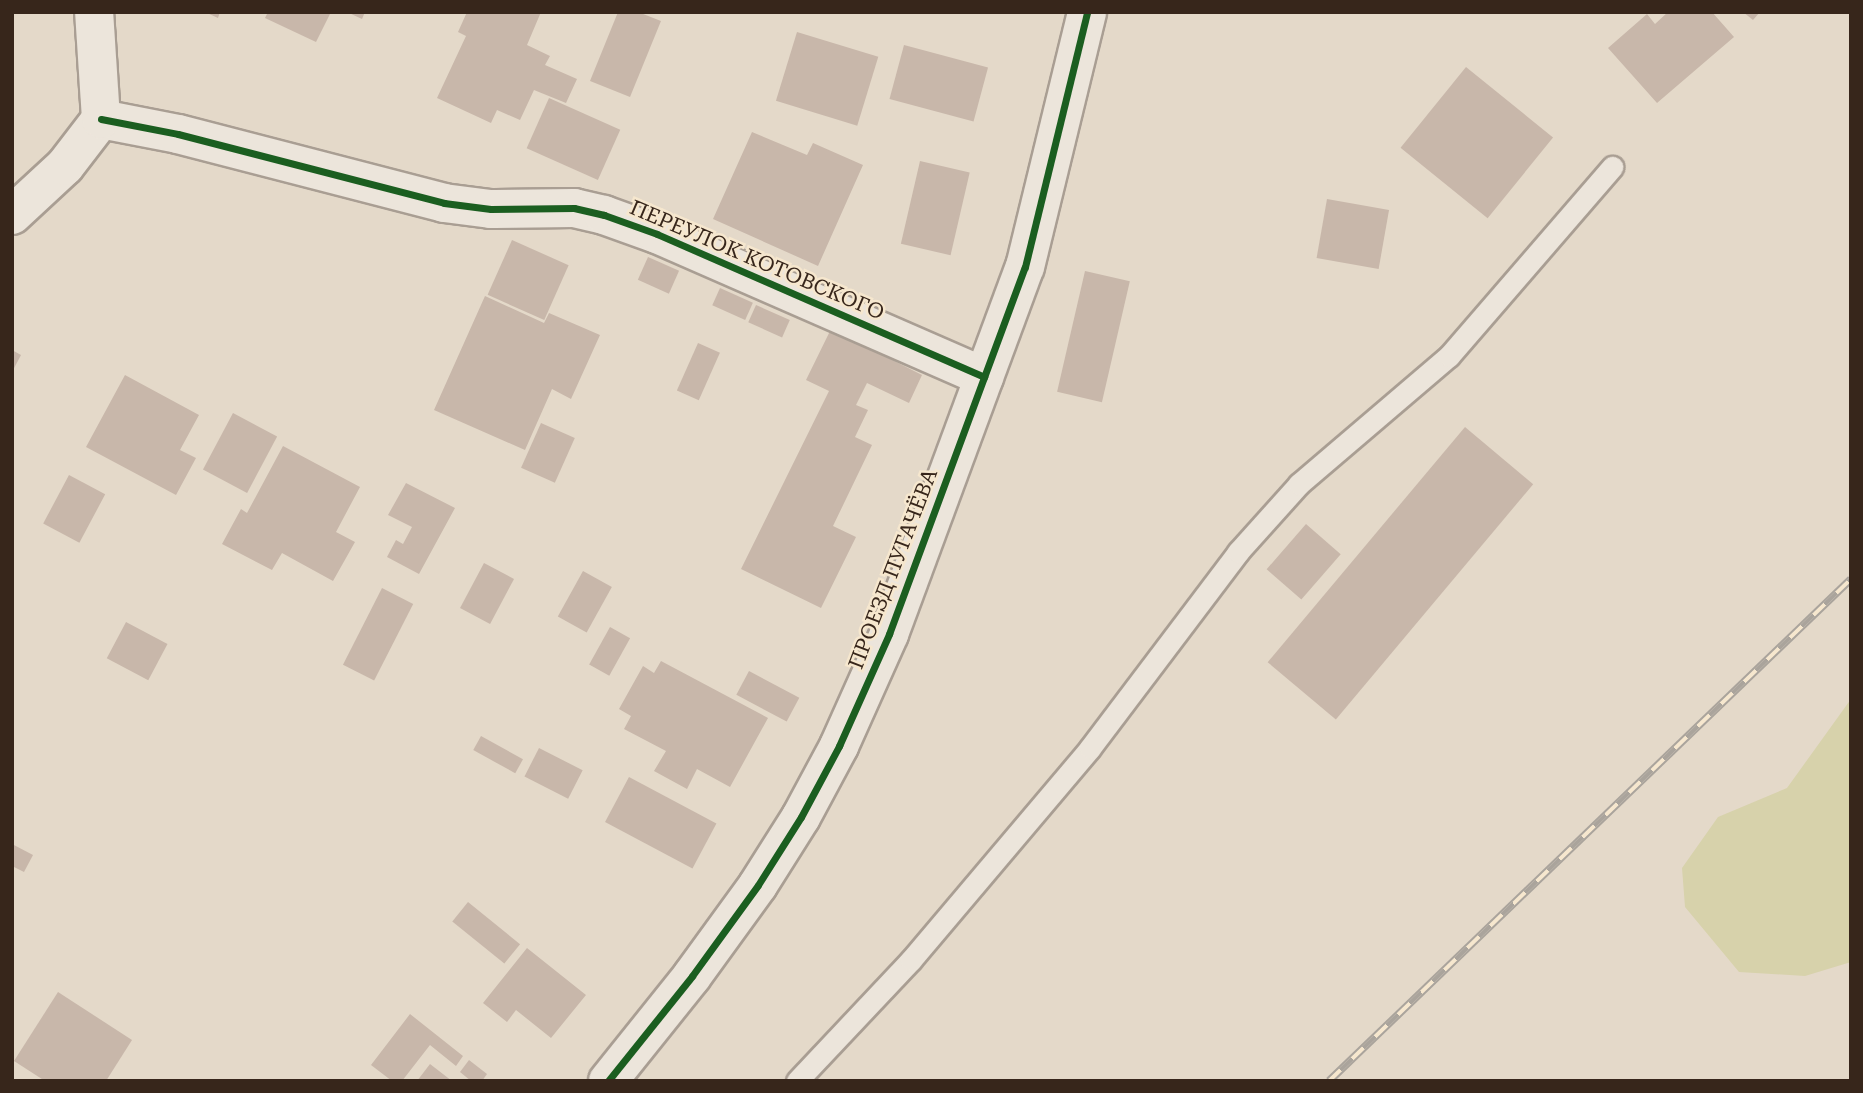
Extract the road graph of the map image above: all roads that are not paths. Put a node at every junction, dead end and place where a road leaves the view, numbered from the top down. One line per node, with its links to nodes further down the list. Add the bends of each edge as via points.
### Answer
1 (94, 12): 3 (street)
2 (1087, 12): 6 (street, ПРОЕЗД ПУГАЧЁВА, via 1025,267)
3 (101, 119): 5 (street, via 65,166); 6 (street, ПЕРЕУЛОК КОТОВСКОГО, via 178,134 444,203 491,209 574,208 604,215)
4 (1612, 167): 8 (lane, via 1448,356 1299,484 1238,552 1090,748 911,960)
5 (12, 215)
6 (984, 377): 7 (street, ПРОЕЗД ПУГАЧЁВА, via 889,634 839,746 758,885)
7 (608, 1081)
8 (797, 1081)

